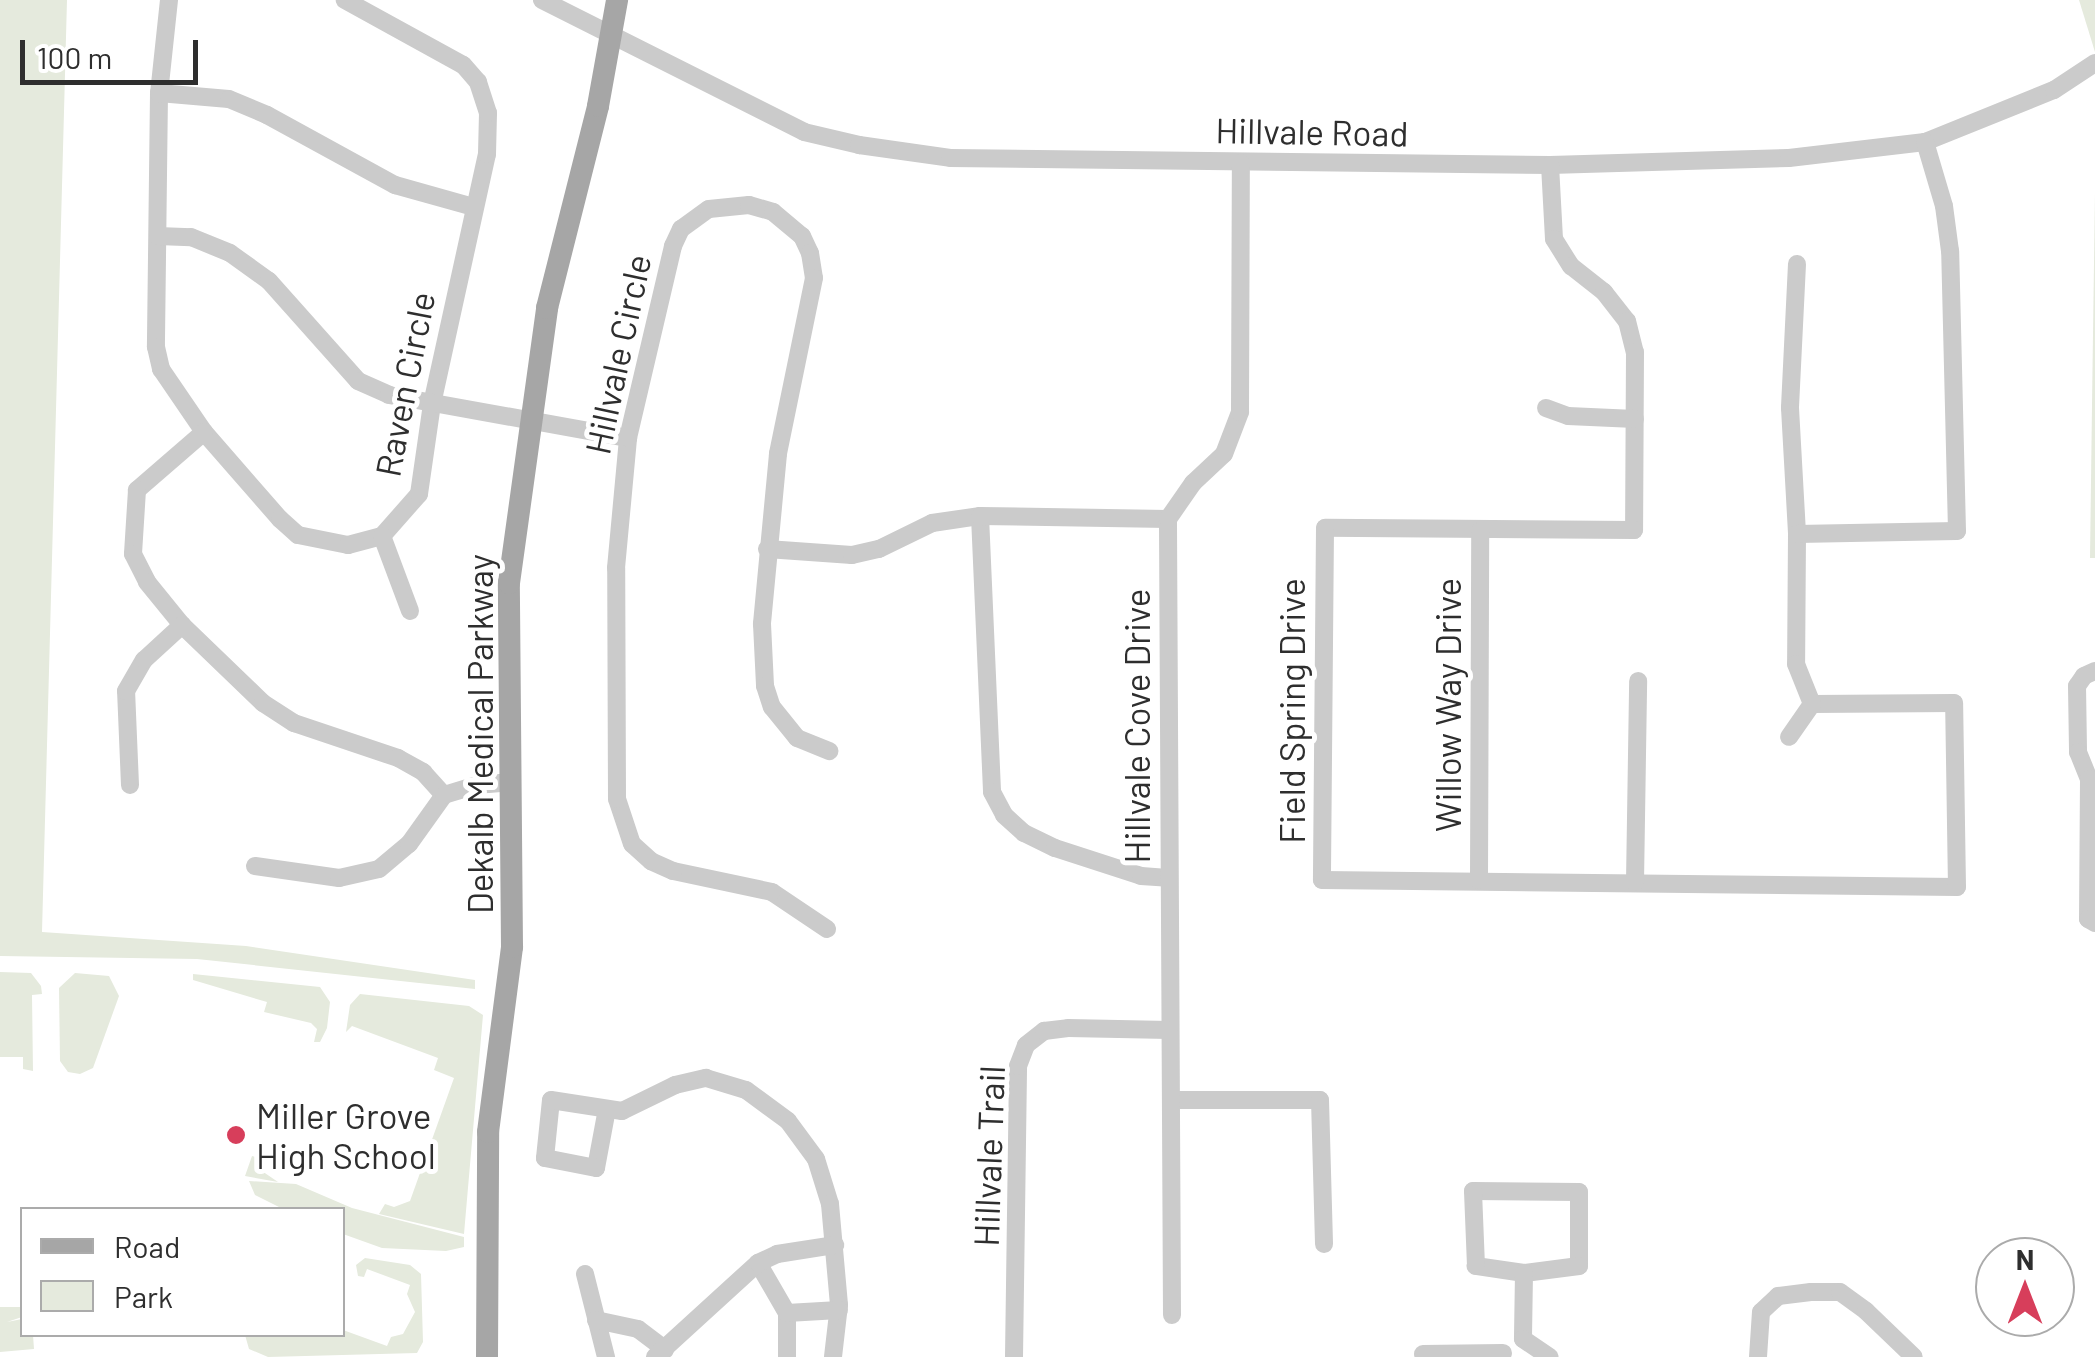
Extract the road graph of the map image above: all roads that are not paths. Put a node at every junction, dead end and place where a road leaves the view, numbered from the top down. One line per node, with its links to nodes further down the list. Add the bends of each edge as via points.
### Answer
1 (169, 0): 7 (street)
2 (345, 0): 11 (street, Raven Circle, via 463,66 478,82 488,113)
3 (542, 0): 5 (street, Hillvale Road)
4 (618, 0): 5 (main road, Dekalb Medical Parkway)
5 (610, 37): 9 (street, Hillvale Road, via 804,132 859,146 950,158); 16 (main road, Dekalb Medical Parkway)
6 (2095, 63): 8 (street, Hillvale Road, via 2054,90)
7 (159, 93): 11 (street, via 228,99 396,185); 12 (street)
8 (1925, 142): 10 (street, Hillvale Road, via 1789,158); 23 (street, via 1950,251 1957,531)
9 (1241, 163): 10 (street, Hillvale Road); 21 (street, via 1240,412 1224,454)
10 (1550, 165): 17 (street, Field Spring Drive, via 1554,239 1571,266 1627,321 1635,352)
11 (474, 207): 14 (street, Raven Circle)
12 (158, 236): 14 (street, via 192,237 230,253 269,282 358,381 388,396); 18 (street, via 158,358)
13 (1797, 264): 23 (street, via 1790,408)
14 (432, 404): 16 (street); 24 (street, Raven Circle, via 419,494)
15 (1546, 408): 17 (street, via 1568,416)
16 (528, 419): 19 (street); 33 (main road, Dekalb Medical Parkway, via 510,583)
17 (1635, 419): 22 (street, Field Spring Drive, via 1634,530)
18 (204, 432): 24 (street, via 298,535 348,546); 27 (street, via 137,490 132,523 133,554)
19 (628, 438): 25 (street, Hillvale Circle, via 681,229 709,209 739,206 788,222 810,253 814,278 778,454); 41 (street, Hillvale Circle, via 615,610 622,823 651,861 772,892)
20 (980, 516): 21 (street); 25 (street, via 932,523 852,555); 37 (street, via 992,792 1004,815 1054,848)
21 (1168, 520): 37 (street, Hillvale Cove Drive)
22 (1480, 531): 38 (street, Willow Way Drive); 38 (street, Field Spring Drive, via 1325,528 1322,880)
23 (1797, 534): 30 (street, via 1796,664)
24 (382, 536): 26 (street)
25 (768, 549): 32 (street, Hillvale Circle, via 765,686 784,725)
26 (410, 612)
27 (182, 624): 34 (street, via 144,660 126,691); 35 (street, via 278,713 398,758 424,772)
28 (2095, 672): 40 (street, via 2077,686 2078,752 2090,778 2088,918)
29 (1638, 682): 39 (street)
30 (1812, 704): 31 (street); 39 (street, Field Spring Drive, via 1954,703 1957,887)
31 (1789, 737)
32 (829, 750)
33 (512, 782): 35 (street); 58 (main road, Dekalb Medical Parkway, via 512,946 488,1148)
34 (130, 785)
35 (444, 795): 36 (street, via 410,844 379,868 339,878)
36 (255, 866)
37 (1168, 878): 42 (street, Hillvale Cove Drive)
38 (1479, 880): 39 (street, Field Spring Drive)
39 (1635, 882)
40 (2095, 923)
41 (828, 928)
42 (1168, 1030): 43 (street, Hillvale Cove Drive); 62 (street, Hillvale Trail, via 1068,1028 1044,1031 1026,1045 1018,1066)
43 (1170, 1100): 45 (street, via 1320,1100); 52 (street, Hillvale Cove Drive)
44 (608, 1109): 44 (street, via 596,1168 545,1158 551,1100); 46 (street, via 637,1108 675,1085 706,1078 769,1104 803,1138 824,1178)
45 (1324, 1244)
46 (835, 1245): 47 (street); 50 (street)
47 (758, 1263): 51 (street); 55 (street)
48 (1524, 1273): 48 (street, via 1579,1266 1579,1192 1473,1191 1476,1266); 54 (street)
49 (585, 1274): 53 (street)
50 (839, 1310): 51 (street); 61 (street)
51 (786, 1313): 60 (street)
52 (1172, 1314)
53 (596, 1320): 55 (street, via 638,1329); 59 (street)
54 (1523, 1339): 57 (street); 63 (street)
55 (660, 1353)
56 (1422, 1354): 57 (street)
57 (1503, 1355)
58 (486, 1357)
59 (606, 1357)
60 (787, 1357)
61 (833, 1357)
62 (1014, 1357)
63 (1550, 1357)
64 (1758, 1357): 65 (street, via 1761,1312 1778,1296 1840,1292)
65 (1914, 1357)

